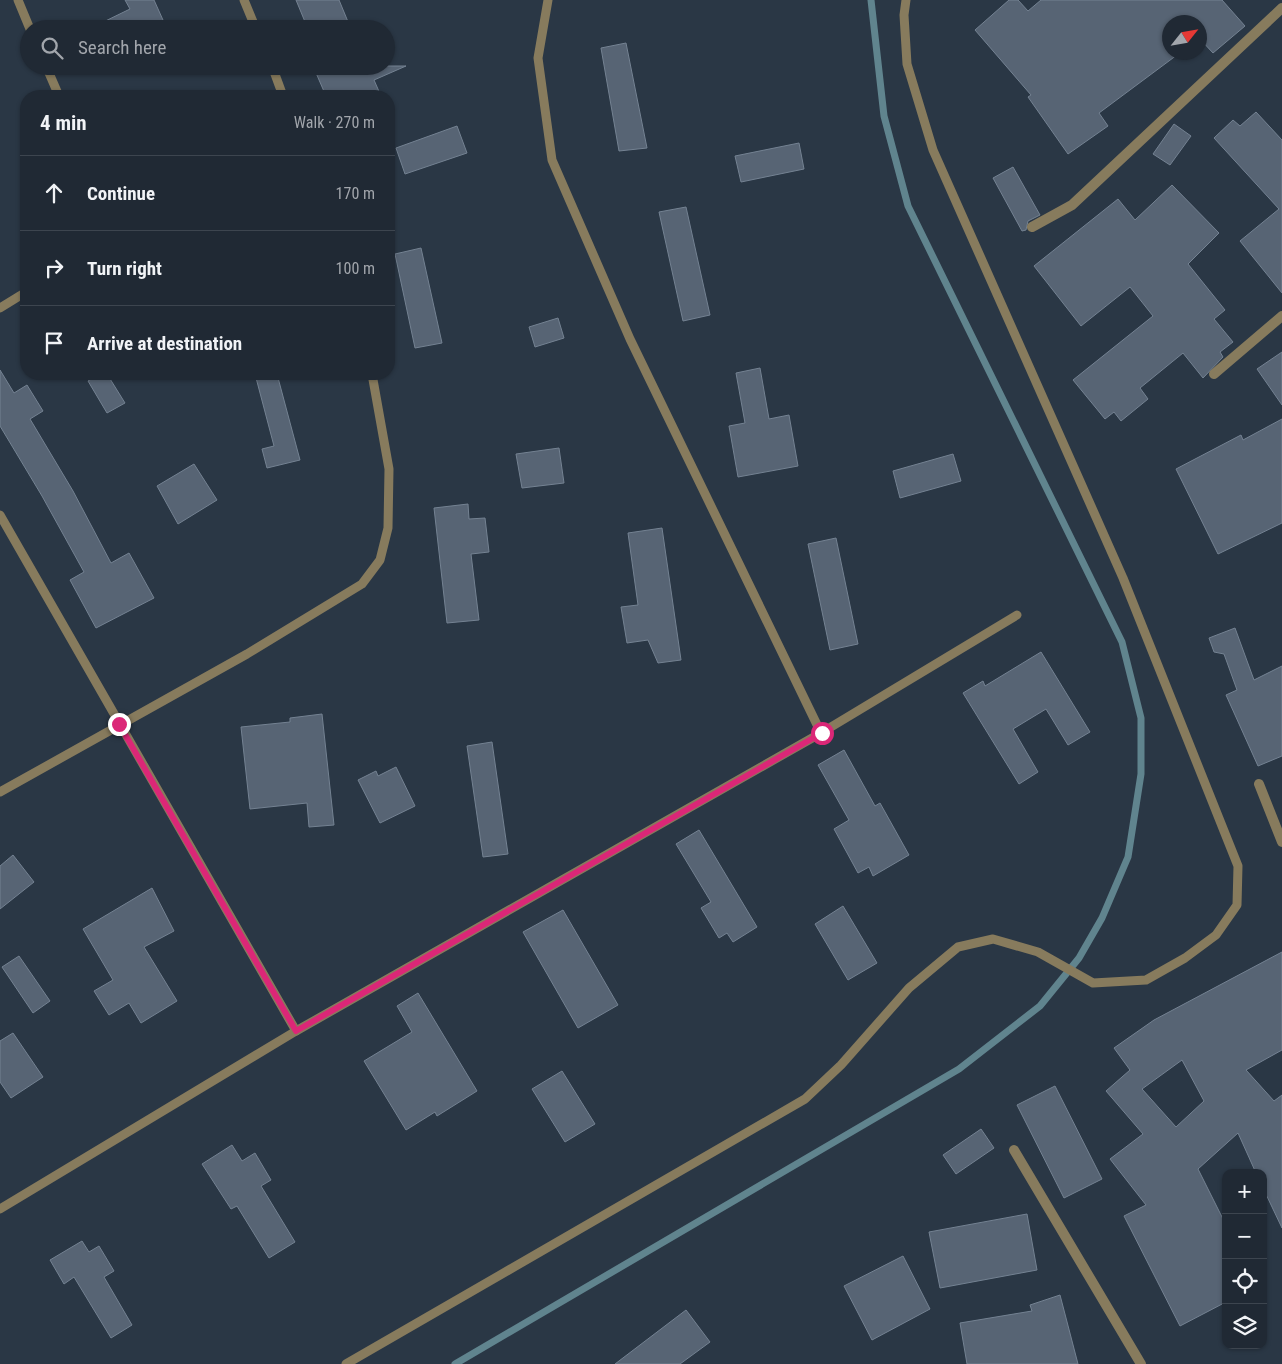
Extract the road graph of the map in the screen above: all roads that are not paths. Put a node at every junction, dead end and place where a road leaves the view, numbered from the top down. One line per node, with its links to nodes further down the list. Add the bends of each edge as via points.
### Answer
1 (18, 0): 6 (lane)
2 (244, 0): 7 (lane)
3 (548, 0): 21 (lane, via 538,58 552,160 630,339)
4 (906, 0): 28 (lane, via 907,64 933,150 1123,578 1238,866 1237,905 1216,936 1146,980 1093,983 1038,952 993,939 958,948 909,988 841,1065 805,1099)
5 (1282, 8): 12 (street, via 1072,204)
6 (26, 20)
7 (252, 20)
8 (50, 75): 10 (lane)
9 (276, 75): 11 (lane)
10 (56, 90)
11 (282, 90)
12 (1032, 227)
13 (20, 296): 14 (lane)
14 (0, 308)
15 (1282, 316): 16 (street)
16 (1214, 374)
17 (373, 380): 20 (lane, via 389,469 388,528 380,560 362,584 247,654)
18 (0, 515): 20 (lane)
19 (1017, 615): 21 (lane)
20 (119, 724): 23 (lane); 25 (lane)
21 (822, 733): 25 (lane)
22 (1259, 784): 24 (street)
23 (0, 792)
24 (1282, 842)
25 (296, 1031): 27 (lane)
26 (1014, 1150): 29 (street)
27 (0, 1209)
28 (346, 1364)
29 (1141, 1364)

